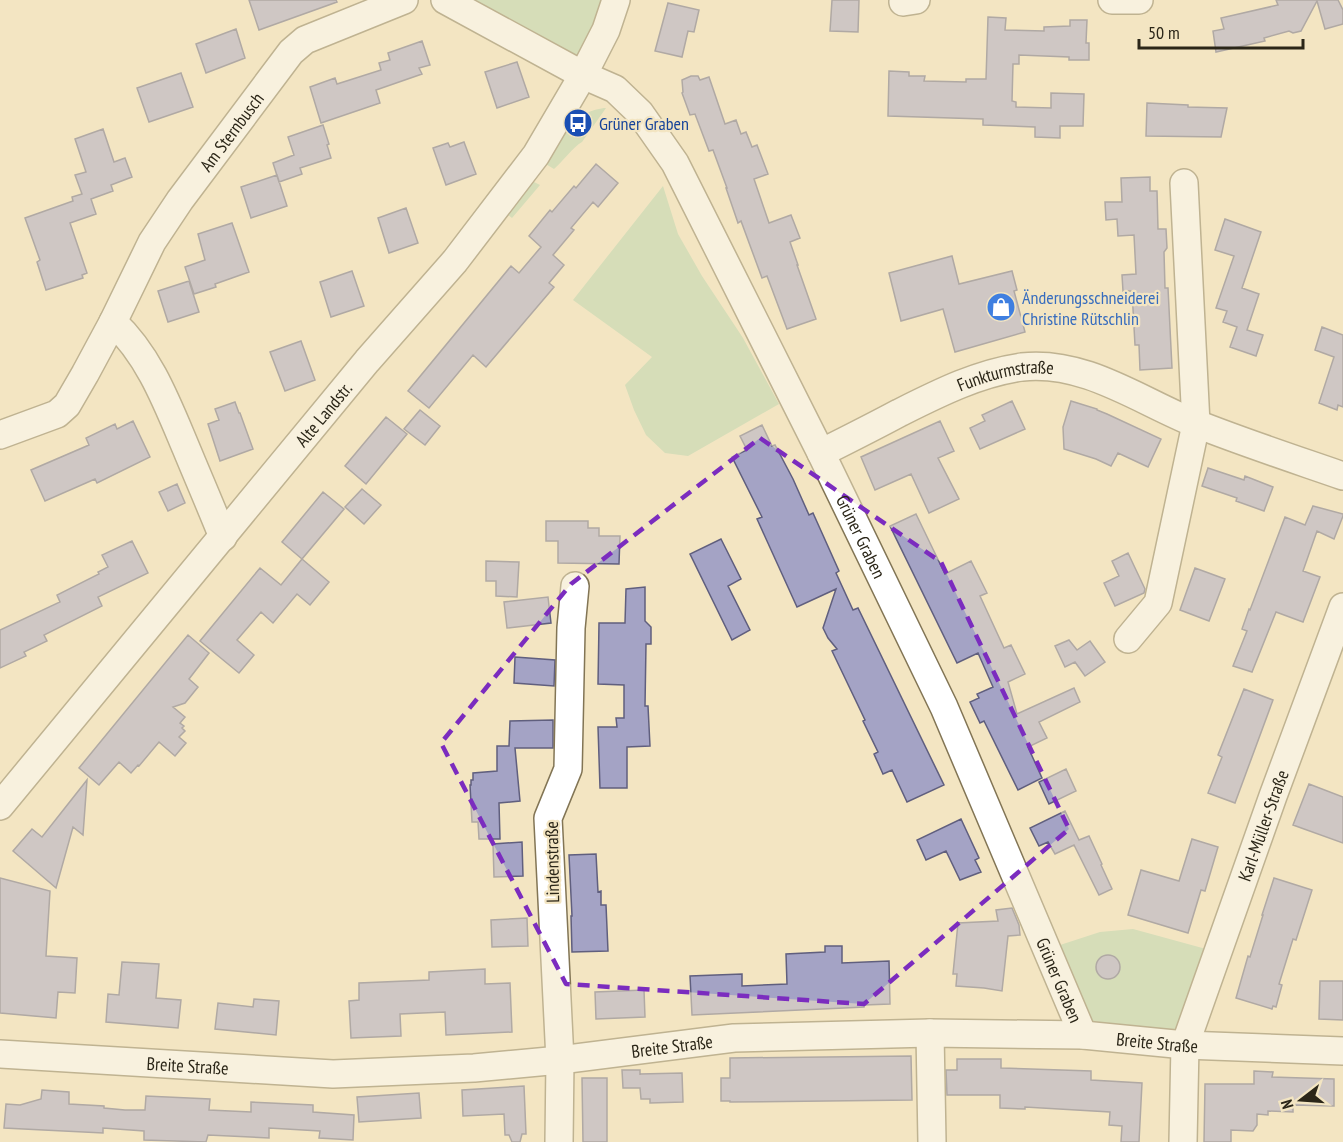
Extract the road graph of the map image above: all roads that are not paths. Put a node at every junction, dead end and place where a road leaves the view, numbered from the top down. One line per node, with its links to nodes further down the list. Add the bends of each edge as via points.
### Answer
1 (404, 0): 8 (street, Am Sternbusch, via 304,40 291,52 152,242)
2 (445, 0): 6 (street)
3 (616, 0): 6 (street, Alte Landstr.)
4 (1112, 0): 5 (street)
5 (1139, 0)
6 (584, 75): 11 (street, Grüner Graben, via 615,89 640,113 675,163); 13 (street, Alte Landstr., via 536,155 455,261 367,361)
7 (1184, 183): 9 (street)
8 (112, 322): 10 (street, Am Sternbusch, via 67,405 57,414); 13 (street, via 143,357 171,412)
9 (1196, 424): 11 (street, Funkturmstraße, via 1095,377 1062,369 1022,368 992,373 944,390); 12 (street, Funkturmstraße); 16 (street, via 1158,603)
10 (0, 435)
11 (821, 453): 19 (street, Grüner Graben, via 944,707)
12 (1343, 476)
13 (223, 537): 17 (street, Alte Landstr.)
14 (575, 586): 23 (street, Lindenstraße, via 568,769 548,818)
15 (1343, 607): 20 (street, Karl-Müller-Straße)
16 (1128, 639)
17 (0, 806)
18 (930, 1032): 19 (street, Breite Straße); 23 (street, Breite Straße, via 734,1038); 25 (street)
19 (1083, 1035): 20 (street, Breite Straße)
20 (1185, 1045): 21 (street, Breite Straße); 26 (street, Karl-Müller-Straße)
21 (1343, 1051)
22 (0, 1054): 23 (street, Breite Straße, via 333,1074)
23 (560, 1060): 24 (street, Lindenstraße)
24 (559, 1142)
25 (932, 1142)
26 (1183, 1142)

